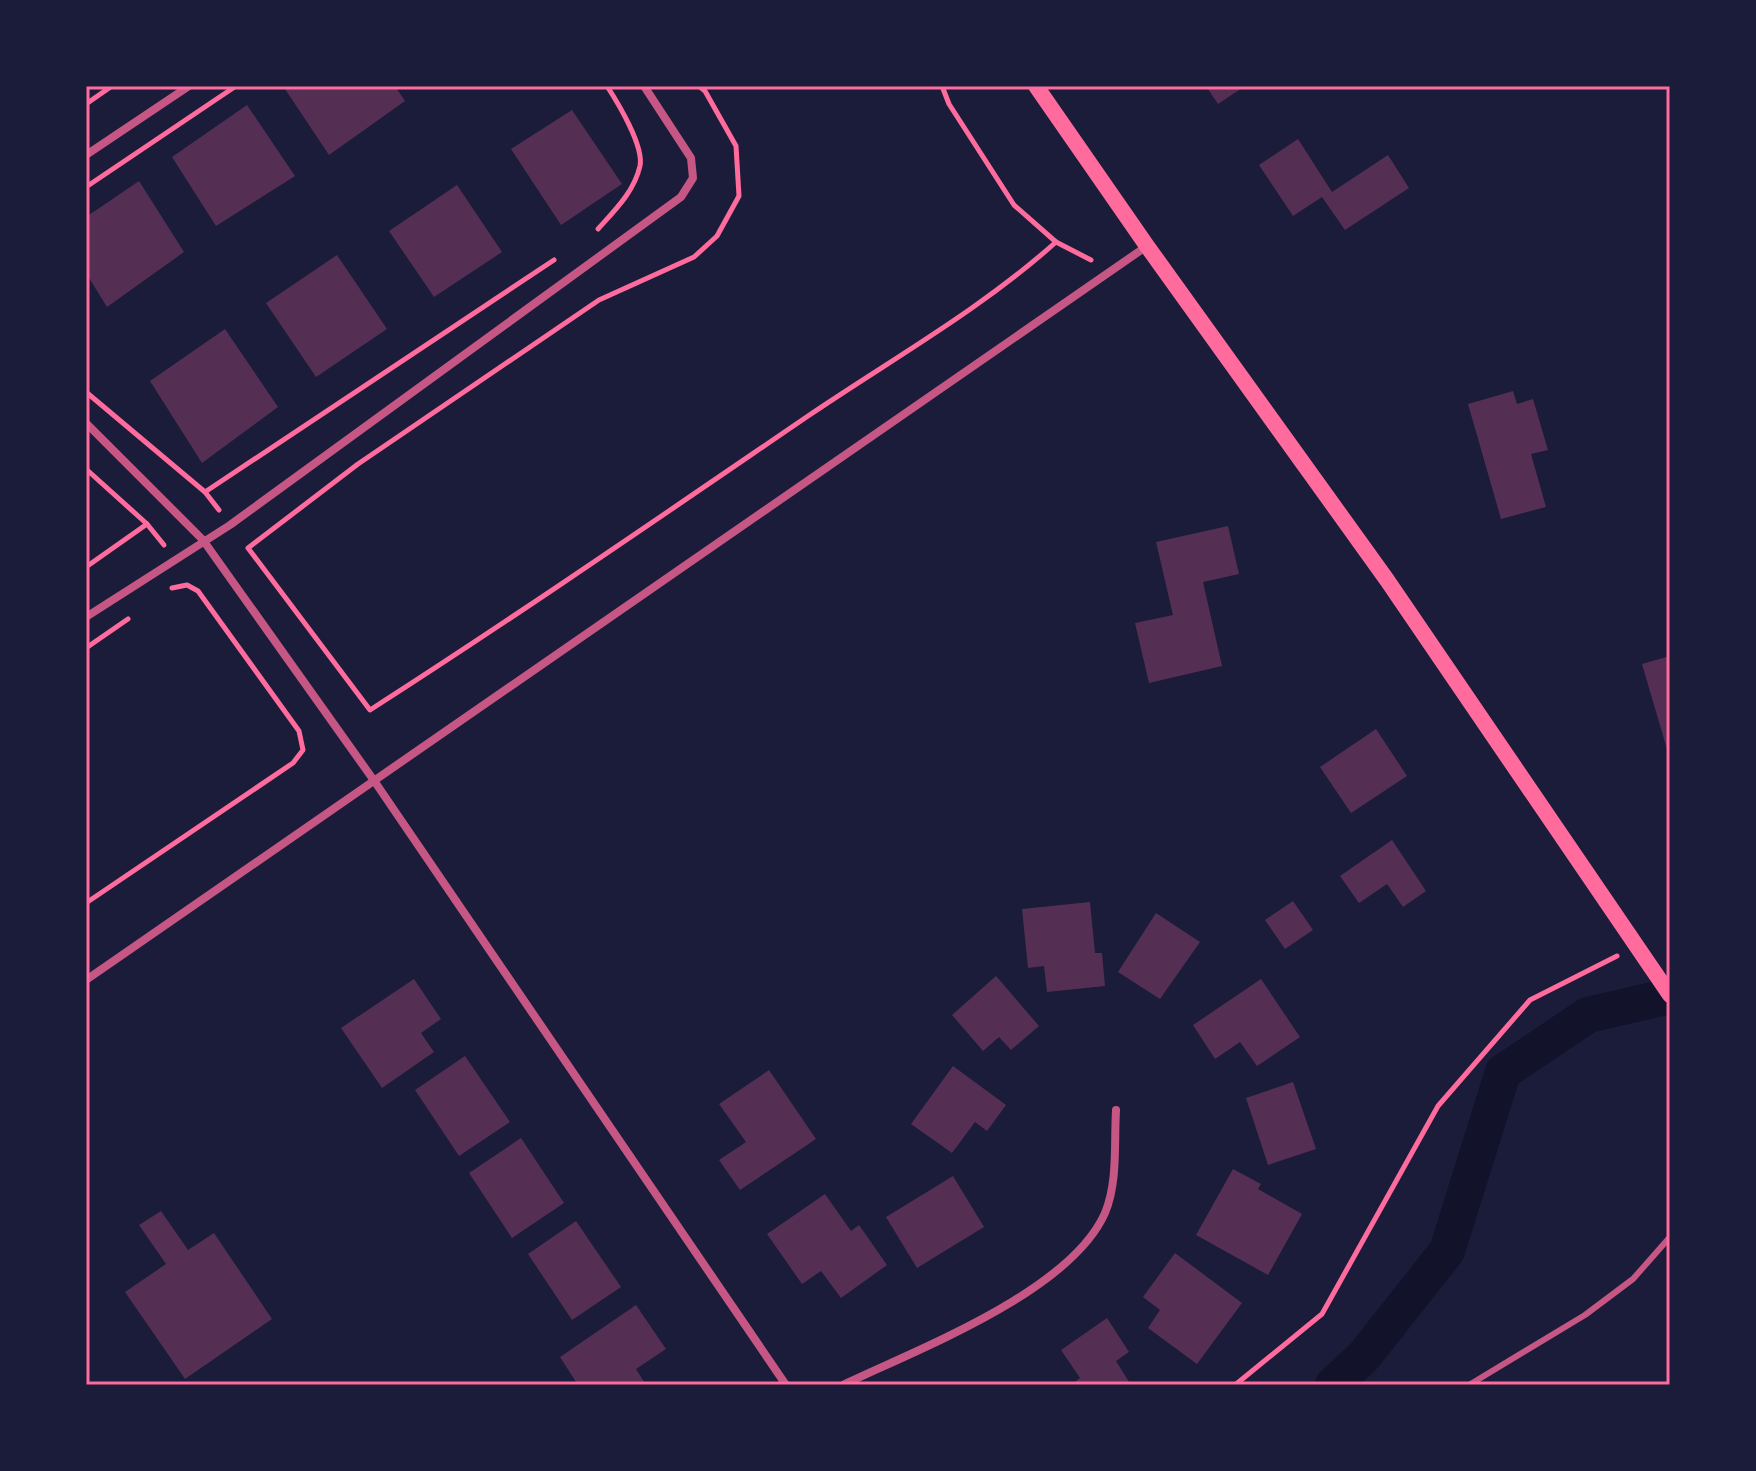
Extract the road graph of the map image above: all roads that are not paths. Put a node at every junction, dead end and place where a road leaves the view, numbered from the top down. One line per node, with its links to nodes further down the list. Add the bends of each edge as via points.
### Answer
1 (189, 86): 4 (street)
2 (644, 86): 7 (street, via 691,158 693,178 681,197)
3 (1036, 86): 5 (main road)
4 (86, 155)
5 (1147, 246): 9 (street); 11 (main road, via 1387,580)
6 (86, 423): 7 (street)
7 (203, 540): 8 (street); 9 (street)
8 (86, 617)
9 (375, 782): 10 (street); 14 (street)
10 (86, 980)
11 (1670, 995)
12 (1116, 1110): 15 (street, via 1112,1193 1087,1241 1055,1273 1013,1300)
13 (1670, 1237): 16 (lane, via 1633,1279 1585,1315)
14 (786, 1385)
15 (843, 1385)
16 (1469, 1385)

